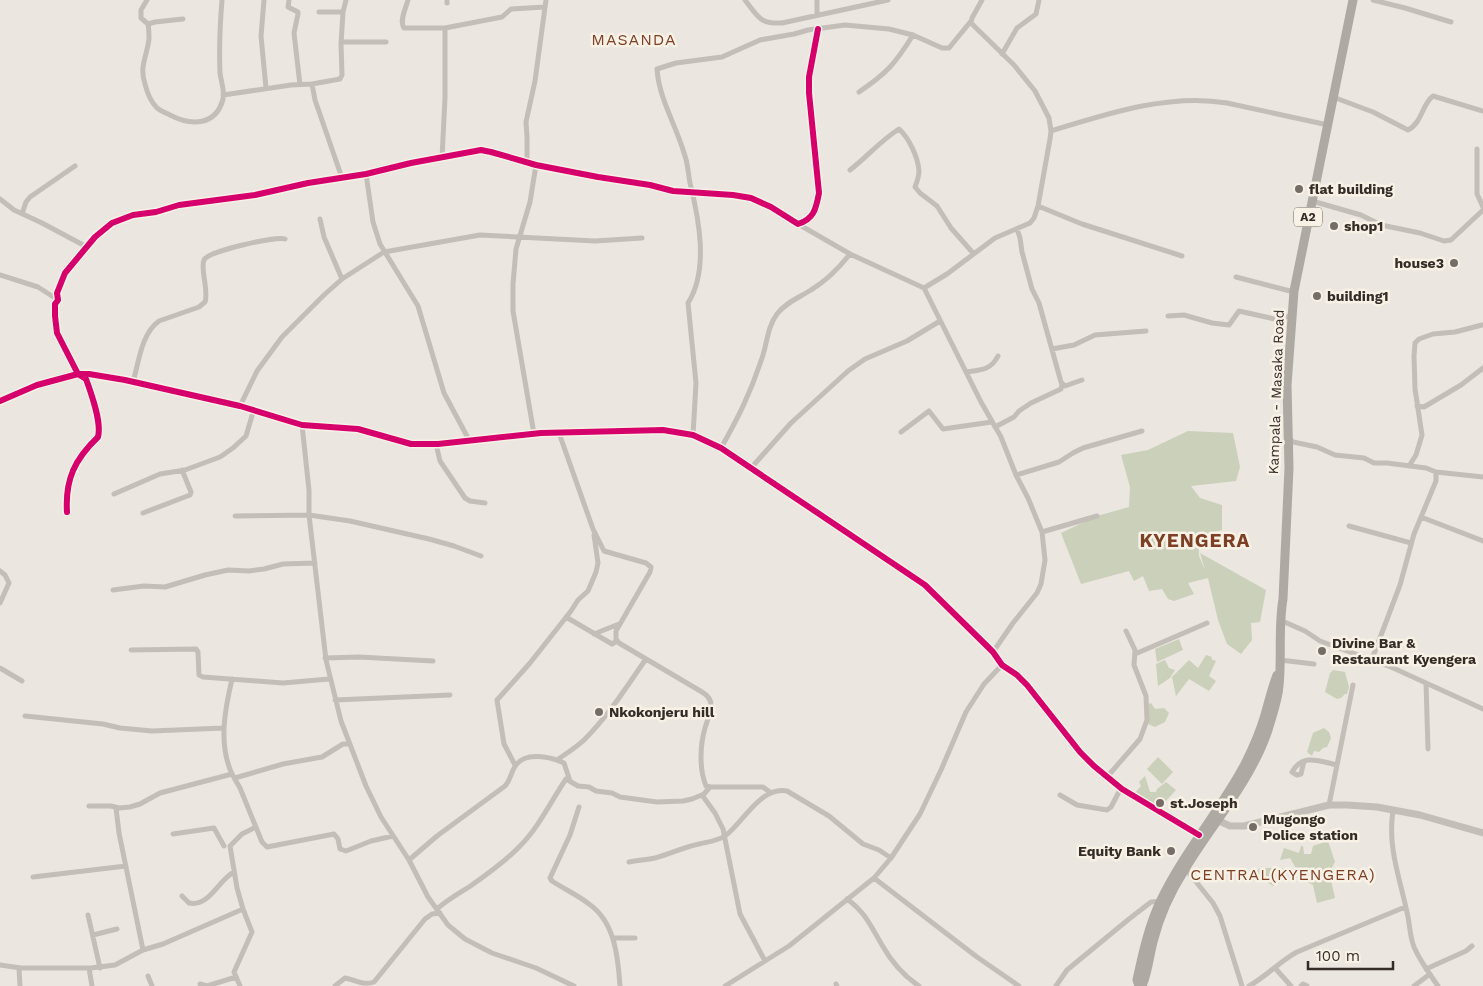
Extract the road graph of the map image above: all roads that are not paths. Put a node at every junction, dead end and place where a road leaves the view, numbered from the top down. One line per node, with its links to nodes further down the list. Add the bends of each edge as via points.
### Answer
1 (147, 0): 22 (street, via 141,18)
2 (222, 0): 33 (street, via 220,76)
3 (264, 0): 31 (street, via 261,36)
4 (289, 0): 30 (street, via 288,8 298,12 294,33)
5 (346, 0): 17 (street)
6 (408, 0): 23 (street, via 402,21 404,28)
7 (546, 0): 15 (street)
8 (745, 0): 18 (street, via 758,17 770,23)
9 (817, 0): 18 (street)
10 (888, 0): 18 (street)
11 (982, 0): 20 (street)
12 (1039, 0): 28 (street, via 1036,14 1017,28)
13 (1352, 0): 34 (highway, Kampala - Masaka Road / A2)
14 (1373, 0): 21 (street)
15 (544, 7): 23 (street, via 511,9 502,17); 40 (street, via 526,122)
16 (319, 12): 17 (street)
17 (343, 12): 26 (street)
18 (817, 14)
19 (183, 19): 22 (street)
20 (971, 21): 25 (street, via 949,48); 28 (street)
21 (1452, 22)
22 (148, 24): 33 (street, via 149,40 142,75 157,108 196,124 216,112)
23 (445, 28): 39 (street)
24 (818, 29): 25 (street, via 844,25); 46 (street, via 760,40 722,57 657,69 661,93 685,154); 53 (street, via 809,76 817,206 811,218)
25 (913, 35): 32 (street, via 895,63)
26 (341, 42): 27 (street); 29 (street, via 342,78)
27 (386, 42)
28 (1002, 54): 37 (street, via 1034,91 1049,118)
29 (312, 84): 30 (street); 45 (street)
30 (300, 85): 31 (street)
31 (266, 88): 33 (street)
32 (859, 92)
33 (223, 95)
34 (1332, 97): 35 (street, via 1408,130 1413,128 1432,96); 36 (highway, Kampala - Masaka Road / A2)
35 (1483, 111)
36 (1328, 125): 37 (street, via 1220,102 1184,99 1141,106); 48 (highway, Kampala - Masaka Road / A2)
37 (1051, 131): 49 (street)
38 (1477, 149): 50 (street, via 1477,194)
39 (442, 158): 40 (street, via 481,150); 44 (street)
40 (527, 163): 41 (street)
41 (536, 165): 46 (street); 55 (street)
42 (75, 166): 51 (street, via 30,197)
43 (850, 170): 60 (street, via 898,129 915,156 919,171 916,187 937,206)
44 (366, 174): 45 (street); 59 (street, via 373,222)
45 (342, 178): 58 (street, via 133,214 106,226)
46 (693, 193): 53 (street, via 751,198); 92 (street, via 701,248 693,296 688,303 696,384)
47 (0, 199): 51 (street)
48 (1312, 201): 50 (street, via 1444,242 1451,240); 67 (highway, Kampala - Masaka Road / A2)
49 (1038, 206): 54 (street, via 1030,223); 62 (street, via 1082,224)
50 (1483, 208)
51 (22, 214): 58 (street)
52 (320, 219): 65 (street)
53 (798, 224): 61 (street)
54 (1017, 229): 60 (street, via 995,238); 74 (street)
55 (519, 237): 56 (street, via 595,241); 59 (street, via 480,235); 91 (street, via 513,311)
56 (642, 238)
57 (285, 239): 80 (street, via 259,242 207,256 203,263 205,302 154,325 145,340)
58 (87, 247): 68 (street, via 65,273 57,293)
59 (384, 252): 65 (street); 94 (street, via 418,306 444,392)
60 (973, 253): 66 (street)
61 (850, 254): 66 (street); 96 (street, via 834,273 777,314 746,403)
62 (1182, 256)
63 (0, 275): 68 (street, via 42,288)
64 (1236, 277): 67 (street)
65 (342, 279): 83 (street, via 269,353)
66 (924, 288): 71 (street)
67 (1294, 292): 69 (highway, Kampala - Masaka Road / A2)
68 (58, 300): 78 (street, via 55,304 57,333)
69 (1291, 315): 70 (street, via 1279,320 1239,311 1229,324); 93 (highway, Kampala - Masaka Road / A2)
70 (1168, 316)
71 (940, 321): 77 (street); 98 (street, via 848,371 791,424)
72 (1482, 326): 84 (street, via 1434,334 1415,343)
73 (1146, 331): 74 (street, via 1095,335 1074,345)
74 (1052, 349): 81 (street)
75 (998, 356): 77 (street, via 986,369)
76 (1483, 368): 84 (street, via 1424,407)
77 (966, 372): 87 (street)
78 (78, 374): 80 (street); 82 (street, via 37,385); 105 (street, via 87,382 99,432 72,469)
79 (1082, 380): 81 (street, via 1066,386)
80 (134, 382): 83 (street)
81 (1062, 384): 87 (street, via 1061,389 1032,403 1014,417)
82 (0, 401)
83 (240, 406): 85 (street)
84 (1417, 406): 97 (street, via 1422,435 1416,456)
85 (254, 409): 86 (street); 99 (street, via 246,436 234,448 220,457)
86 (302, 425): 95 (street, via 358,429 403,443); 108 (street)
87 (993, 425): 89 (street, via 943,429 929,411); 101 (street)
88 (1142, 431): 101 (street, via 1083,448 1059,462)
89 (901, 432)
90 (559, 433): 91 (street); 92 (street, via 663,430); 112 (street)
91 (534, 434): 94 (street)
92 (693, 435): 96 (street)
93 (1288, 437): 97 (street, via 1294,442 1335,455); 122 (highway, Kampala - Masaka Road / A2)
94 (470, 440): 95 (street)
95 (436, 444): 104 (street, via 440,461 465,498)
96 (721, 448): 98 (street)
97 (1409, 466): 100 (street)
98 (751, 468): 129 (street, via 925,584)
99 (182, 470): 103 (street, via 160,474); 106 (street, via 190,495)
100 (1436, 472): 102 (street); 110 (street, via 1436,480)
101 (1016, 475): 113 (street)
102 (1483, 477)
103 (114, 494)
104 (485, 503)
105 (67, 512)
106 (143, 513)
107 (235, 516): 108 (street)
108 (309, 516): 116 (street, via 402,532); 117 (street)
109 (1097, 516): 113 (street)
110 (1421, 517): 114 (street); 115 (street)
111 (1349, 526): 115 (street)
112 (593, 529): 121 (street, via 598,563 596,572 588,591); 124 (street, via 604,551 651,567)
113 (1042, 532): 129 (street, via 1045,560 1041,584)
114 (1483, 541)
115 (1411, 543): 133 (street, via 1400,585)
116 (481, 556)
117 (315, 563): 119 (street, via 283,564 249,571 228,570 165,587); 131 (street)
118 (0, 571): 120 (street, via 9,583)
119 (113, 590)
120 (0, 603)
121 (566, 617): 126 (street); 153 (street, via 497,700 504,744)
122 (1280, 619): 133 (street, via 1320,641); 137 (highway, Kampala - Masaka Road / A2)
123 (1207, 623): 130 (street)
124 (620, 624): 126 (street); 127 (street, via 615,636)
125 (1126, 631): 130 (street)
126 (594, 634): 127 (street, via 612,644)
127 (617, 641): 132 (street)
128 (131, 650): 139 (street, via 196,649 200,676)
129 (994, 652): 136 (street)
130 (1135, 654): 156 (street, via 1134,665 1146,696 1146,720 1140,739)
131 (325, 658): 134 (street, via 359,656); 140 (street)
132 (646, 659): 151 (street, via 596,728); 158 (street, via 706,694 710,701 701,753 704,781)
133 (1372, 659): 142 (street)
134 (433, 661)
135 (1314, 664): 137 (street)
136 (1002, 665): 156 (street, via 1026,685 1080,752); 176 (street, via 984,684 966,712 920,814)
137 (1280, 665): 168 (highway, Kampala - Masaka Road / A2, via 1279,687 1261,748); 172 (highway, Kampala - Masaka Road / A2, via 1252,750)
138 (0, 668): 141 (street)
139 (232, 679): 140 (street, via 283,683); 148 (street)
140 (329, 679): 145 (street)
141 (22, 681)
142 (1426, 683): 146 (street); 150 (street)
143 (1353, 685): 154 (street)
144 (450, 695): 145 (street)
145 (335, 700): 149 (street)
146 (1483, 709)
147 (25, 716): 148 (street, via 152,732)
148 (224, 728): 155 (street, via 229,767)
149 (349, 744): 155 (street, via 343,744 322,757); 173 (street, via 366,786)
150 (1428, 749)
151 (557, 760): 153 (street, via 530,756); 157 (street, via 564,763)
152 (1304, 760): 154 (street)
153 (515, 765): 177 (street, via 505,786)
154 (1337, 765): 163 (street)
155 (234, 776): 166 (street, via 160,793 140,804); 169 (street)
156 (1107, 777): 159 (street)
157 (570, 781): 161 (street, via 620,797 657,802 683,801); 189 (street, via 566,778 520,846 468,888 446,901)
158 (710, 787): 160 (street, via 763,787); 161 (street)
159 (1121, 788): 162 (street, via 1107,810 1077,805); 172 (street)
160 (771, 793): 174 (street); 176 (street, via 787,791 829,816 863,844)
161 (702, 795): 174 (street, via 715,812)
162 (1060, 795)
163 (1329, 804): 167 (street); 168 (street, via 1244,826 1230,826)
164 (89, 806): 166 (street)
165 (579, 806): 193 (street, via 570,836 550,878 590,904 606,920)
166 (116, 808): 179 (street)
167 (1393, 811): 170 (street, via 1420,815); 187 (street, via 1391,835)
168 (1217, 820): 180 (highway, Kampala - Masaka Road / A2)
169 (256, 827): 173 (street, via 264,845 269,848 334,834 340,849 346,851); 181 (street, via 242,834 230,846)
170 (1483, 833)
171 (173, 834): 175 (street, via 214,828)
172 (1199, 835): 186 (highway, Kampala - Masaka Road / A2)
173 (393, 836): 177 (street)
174 (726, 836): 178 (street, via 655,858); 197 (street, via 740,914)
175 (224, 846)
176 (891, 858): 183 (street)
177 (408, 860): 189 (street)
178 (629, 862)
179 (126, 866): 182 (street); 196 (street)
180 (1185, 868): 186 (highway, Kampala - Masaka Road / A2); 222 (street, via 1220,916)
181 (234, 872): 184 (street, via 198,903 189,903); 188 (street)
182 (33, 877)
183 (874, 878): 185 (street); 219 (street)
184 (182, 896)
185 (847, 899): 197 (street, via 789,946); 218 (street, via 870,922 898,967)
186 (1164, 902): 220 (street, via 1151,902 1129,919 1067,970); 221 (highway, Kampala - Masaka Road / A2, via 1146,978)
187 (1405, 907): 202 (street, via 1297,952); 203 (street, via 1410,937)
188 (243, 909): 196 (street); 206 (street, via 252,932 235,966)
189 (438, 911): 213 (street, via 425,919 374,982 368,985 345,978); 214 (street, via 456,932 475,945)
190 (88, 915): 192 (street)
191 (118, 928): 192 (street)
192 (93, 935): 201 (street)
193 (613, 938): 194 (street); 215 (street)
194 (635, 938)
195 (1472, 946): 203 (street)
196 (143, 950): 201 (street)
197 (765, 961): 207 (street)
198 (0, 966): 199 (street)
199 (19, 968): 200 (street); 209 (street)
200 (89, 968): 201 (street); 210 (street)
201 (100, 968)
202 (1275, 968): 223 (street); 224 (street)
203 (1426, 969): 204 (street)
204 (1430, 974): 227 (street); 228 (street)
205 (148, 976): 211 (street)
206 (236, 977): 208 (street, via 207,986); 212 (street)
207 (732, 981): 216 (street); 217 (street)
208 (200, 984)
209 (20, 986)
210 (92, 986)
211 (152, 986)
212 (240, 986)
213 (335, 986)
214 (574, 986)
215 (620, 986)
216 (725, 986)
217 (736, 986)
218 (919, 986)
219 (1019, 986)
220 (1056, 986)
221 (1140, 986)
222 (1242, 986)
223 (1250, 986)
224 (1291, 986)
225 (1301, 986): 226 (street)
226 (1307, 986)
227 (1414, 986)
228 (1438, 986)

